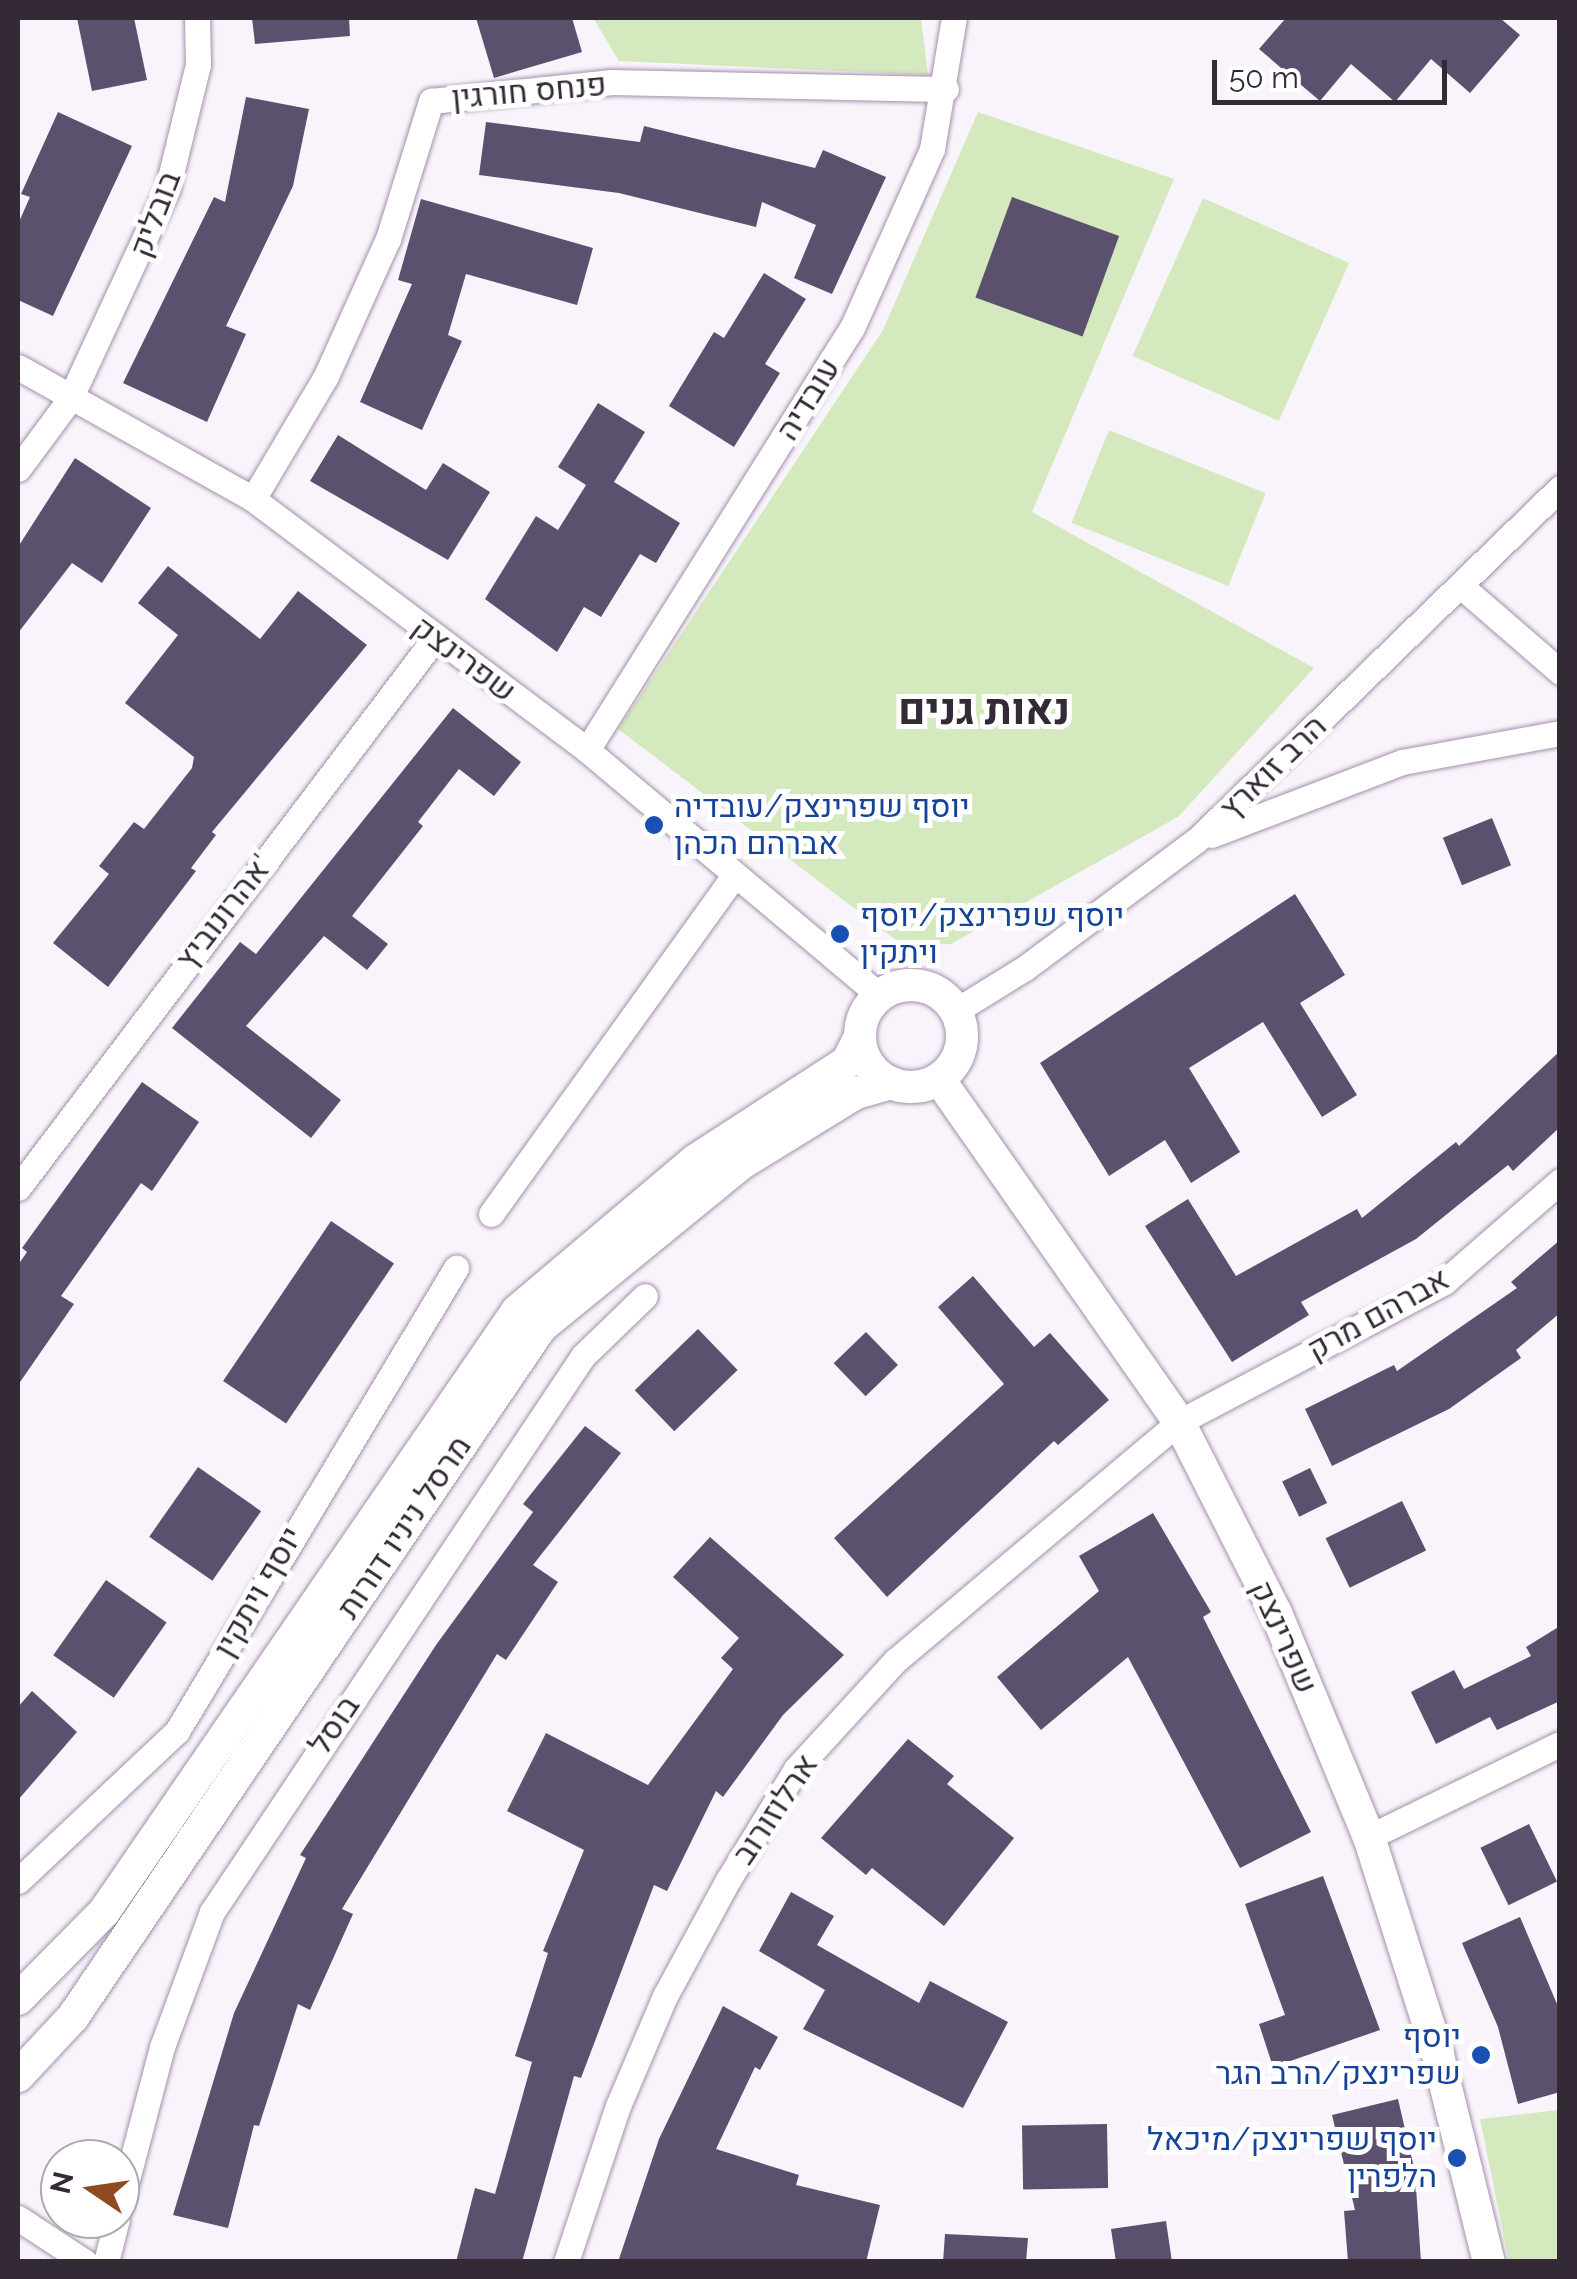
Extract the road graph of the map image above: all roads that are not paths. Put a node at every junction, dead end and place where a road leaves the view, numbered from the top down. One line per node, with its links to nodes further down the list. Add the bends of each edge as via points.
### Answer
1 (197, 18): 5 (street, בובליק, via 198,65 167,190)
2 (954, 18): 3 (street, עובדיה)
3 (946, 89): 8 (street, פנחס חורגין, via 612,82 431,101 365,290 326,376); 13 (street, עובדיה, via 932,149 852,328)
4 (18, 368): 5 (street, שפרינצק)
5 (70, 399): 6 (street, בובליק); 8 (street, שפרינצק)
6 (18, 469)
7 (1560, 488): 9 (street, הרב זוארץ)
8 (253, 499): 10 (street, שפרינצק)
9 (1462, 587): 11 (street); 14 (street, הרב זוארץ)
10 (435, 638): 13 (street, שפרינצק); 22 (street, אהרונוביץ')
11 (1560, 672)
12 (1560, 733): 14 (street, via 1402,762)
13 (588, 750): 15 (street, שפרינצק)
14 (1197, 840): 17 (street, הרב זוארץ, via 1025,968)
15 (736, 875): 16 (street, שפרינצק); 23 (street)
16 (880, 995): 17 (street, via 912,984 945,996); 18 (street, via 865,1013)
17 (956, 1010): 19 (street, via 961,1048)
18 (860, 1036): 20 (street, via 869,1064); 30 (street, מרסל ניניו דורות, via 847,1062 696,1160 517,1310 104,1912)
19 (938, 1079): 20 (street, via 924,1086); 26 (street, שפרינצק)
20 (892, 1084): 31 (street, מרסל ניניו דורות, via 856,1093 742,1163 541,1327 73,2016)
21 (1560, 1181): 26 (street, אברהם מרק, via 1444,1282)
22 (18, 1188)
23 (492, 1214)
24 (456, 1268): 29 (street, יוסף ויתקין, via 279,1552 178,1731)
25 (645, 1296): 32 (street, בוסל, via 583,1356 212,1912 162,2047)
26 (1179, 1422): 28 (street, שפרינצק, via 1276,1613); 35 (street, ארלוזורוב, via 894,1661 796,1769 666,1996 618,2106)
27 (1560, 1744): 28 (street)
28 (1369, 1837): 36 (street, שפרינצק, via 1438,2055)
29 (18, 1880)
30 (18, 1999)
31 (18, 2076)
32 (138, 2139)
33 (18, 2218): 34 (street)
34 (85, 2262)
35 (566, 2262)
36 (1489, 2262)

